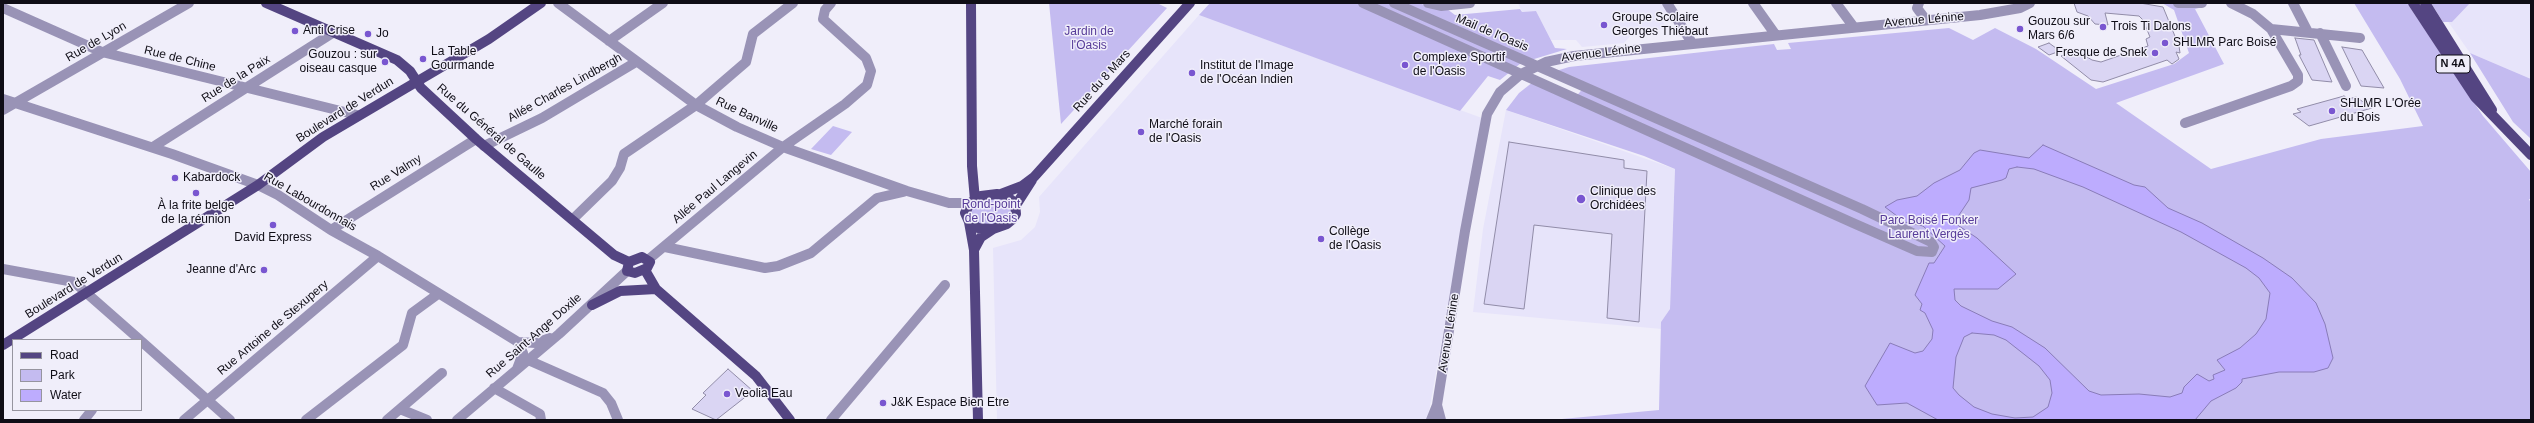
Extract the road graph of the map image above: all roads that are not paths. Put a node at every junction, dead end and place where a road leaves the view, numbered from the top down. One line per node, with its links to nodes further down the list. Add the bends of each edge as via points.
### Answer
1 (189, 3): 36 (street, Rue de Lyon)
2 (541, 3): 40 (main road, Boulevard de Verdun, via 489,39)
3 (558, 3): 34 (street, Rue Banville)
4 (662, 3): 34 (street)
5 (792, 3): 45 (street, via 753,34 746,62)
6 (971, 3): 56 (main road, via 972,166)
7 (1190, 3): 55 (main road, Rue du 8 Mars)
8 (1363, 3): 39 (street, Mail de l'Oasis)
9 (1394, 3): 38 (street, Mail de l'Oasis)
10 (1428, 3): 11 (street, via 1441,6)
11 (1470, 3)
12 (1667, 3): 35 (street)
13 (1753, 3): 32 (street)
14 (1836, 3): 27 (street)
15 (1919, 3): 26 (street, via 1917,8)
16 (2030, 3): 26 (street, Avenue Lénine, via 1990,14)
17 (2178, 3): 18 (street)
18 (2202, 3)
19 (2231, 3): 28 (street, via 2252,14)
20 (2293, 3): 30 (street)
21 (2414, 3): 48 (main road, N 4A, via 2475,97)
22 (2425, 3): 48 (main road, N 4A)
23 (271, 4): 29 (main road, Rue du Général de Gaulle)
24 (828, 4): 53 (street, Allée Paul Langevin, via 823,15 825,23 866,58 870,64 871,77 861,91)
25 (3, 8): 36 (street, Rue de Chine)
26 (1926, 20): 27 (street, Avenue Lénine)
27 (1853, 26): 32 (street, Avenue Lénine)
28 (2271, 29): 30 (street); 49 (street, via 2298,75 2298,82)
29 (334, 32): 40 (main road, Rue du Général de Gaulle, via 397,60 410,71); 42 (street, Rue de la Paix)
30 (2308, 32): 31 (street)
31 (2320, 33): 33 (street); 41 (street)
32 (1775, 34): 35 (street, Avenue Lénine)
33 (2360, 38)
34 (609, 40): 37 (street, Rue Banville)
35 (1692, 43): 38 (street, Avenue Lénine, via 1574,56)
36 (102, 52): 42 (street, Rue de Chine); 44 (street, Rue de Lyon)
37 (636, 62): 45 (street, Rue Banville); 51 (street, Allée Charles Lindbergh, via 542,118)
38 (1538, 65): 39 (street, Avenue Lénine); 39 (street, Mail de l'Oasis, via 1918,235 1931,242 1934,247 1932,252 1926,253 1910,248)
39 (1521, 74): 92 (street, Avenue Lénine, via 1500,92 1488,114 1465,231)
40 (416, 82): 47 (main road, Boulevard de Verdun); 50 (main road, Rue du Général de Gaulle)
41 (2346, 86)
42 (244, 88): 47 (street, Rue de Chine); 52 (street, Rue de la Paix)
43 (3, 99): 44 (street, Rue Labourdonnais)
44 (15, 103): 46 (street, Rue de Lyon); 52 (street, Rue Labourdonnais)
45 (696, 105): 53 (street, Rue Banville); 64 (street, via 624,154 620,168 612,181)
46 (3, 110)
47 (357, 115): 57 (main road, Boulevard de Verdun, via 323,136)
48 (2498, 121): 54 (main road, N 4A)
49 (2185, 123)
50 (476, 139): 51 (main road, Rue du Général de Gaulle); 67 (street, Rue Valmy)
51 (484, 146): 64 (main road, Rue du Général de Gaulle)
52 (153, 147): 57 (street, Rue Labourdonnais)
53 (783, 147): 58 (street, Rue Banville); 68 (street, Allée Paul Langevin)
54 (2531, 155)
55 (1034, 176): 60 (main road, Rue du 8 Mars, via 1022,186); 63 (main road, Rue du 8 Mars)
56 (976, 181): 59 (main road); 61 (main road)
57 (258, 185): 67 (street, Rue Labourdonnais); 77 (main road, Boulevard de Verdun)
58 (907, 191): 62 (street, Rue Banville); 68 (street, via 877,198 811,253 778,266 765,268)
59 (989, 194): 60 (main road); 61 (main road)
60 (1001, 194): 63 (main road, via 1011,198)
61 (972, 201): 62 (street, Rue Banville); 65 (main road, via 967,208)
62 (949, 203): 65 (street, Rue Banville)
63 (1016, 205): 66 (main road, via 1013,219)
64 (573, 219): 72 (main road, Rue du Général de Gaulle)
65 (967, 220): 66 (main road, via 978,228); 69 (main road)
66 (993, 229): 69 (main road, via 981,237)
67 (331, 230): 70 (street, Rue Labourdonnais)
68 (665, 247): 71 (street, Allée Paul Langevin)
69 (974, 250): 106 (main road)
70 (378, 256): 78 (street, Rue Labourdonnais); 91 (street, Rue Antoine de Stexupery)
71 (649, 259): 72 (main road, via 642,257); 74 (main road, via 650,265)
72 (628, 266): 74 (main road, via 635,274); 79 (street, Rue Saint-Ange Doxile)
73 (3, 269): 77 (street, via 74,282)
74 (645, 270): 76 (main road)
75 (945, 285): 105 (street)
76 (656, 289): 79 (main road, via 620,291); 104 (main road, via 756,376)
77 (87, 293): 82 (main road, Boulevard de Verdun); 83 (street)
78 (438, 294): 84 (street, Rue Labourdonnais); 98 (street, via 412,313 403,345)
79 (592, 305): 80 (street, Rue Saint-Ange Doxile)
80 (559, 334): 84 (street, via 536,343); 87 (street, Rue Saint-Ange Doxile)
81 (12, 339): 86 (main road, Boulevard de Verdun)
82 (13, 339)
83 (137, 339)
84 (518, 342): 88 (street, via 523,353)
85 (142, 344): 91 (street)
86 (3, 345)
87 (528, 360): 88 (street, Rue Saint-Ange Doxile); 103 (street, via 603,394 611,403)
88 (517, 369): 90 (street, Rue Saint-Ange Doxile)
89 (442, 373): 93 (street)
90 (494, 388): 101 (street, Rue Saint-Ange Doxile); 102 (street, via 540,414)
91 (208, 400): 96 (street, Rue Antoine de Stexupery); 97 (street)
92 (1438, 405): 107 (street, Avenue Lénine); 108 (street, Avenue Lénine)
93 (400, 409): 99 (street); 100 (street)
94 (91, 411): 95 (street)
95 (84, 420)
96 (184, 420)
97 (230, 420)
98 (306, 420)
99 (387, 420)
100 (427, 420)
101 (457, 420)
102 (541, 420)
103 (618, 420)
104 (790, 420)
105 (831, 420)
106 (978, 420)
107 (1431, 420)
108 (1441, 420)

